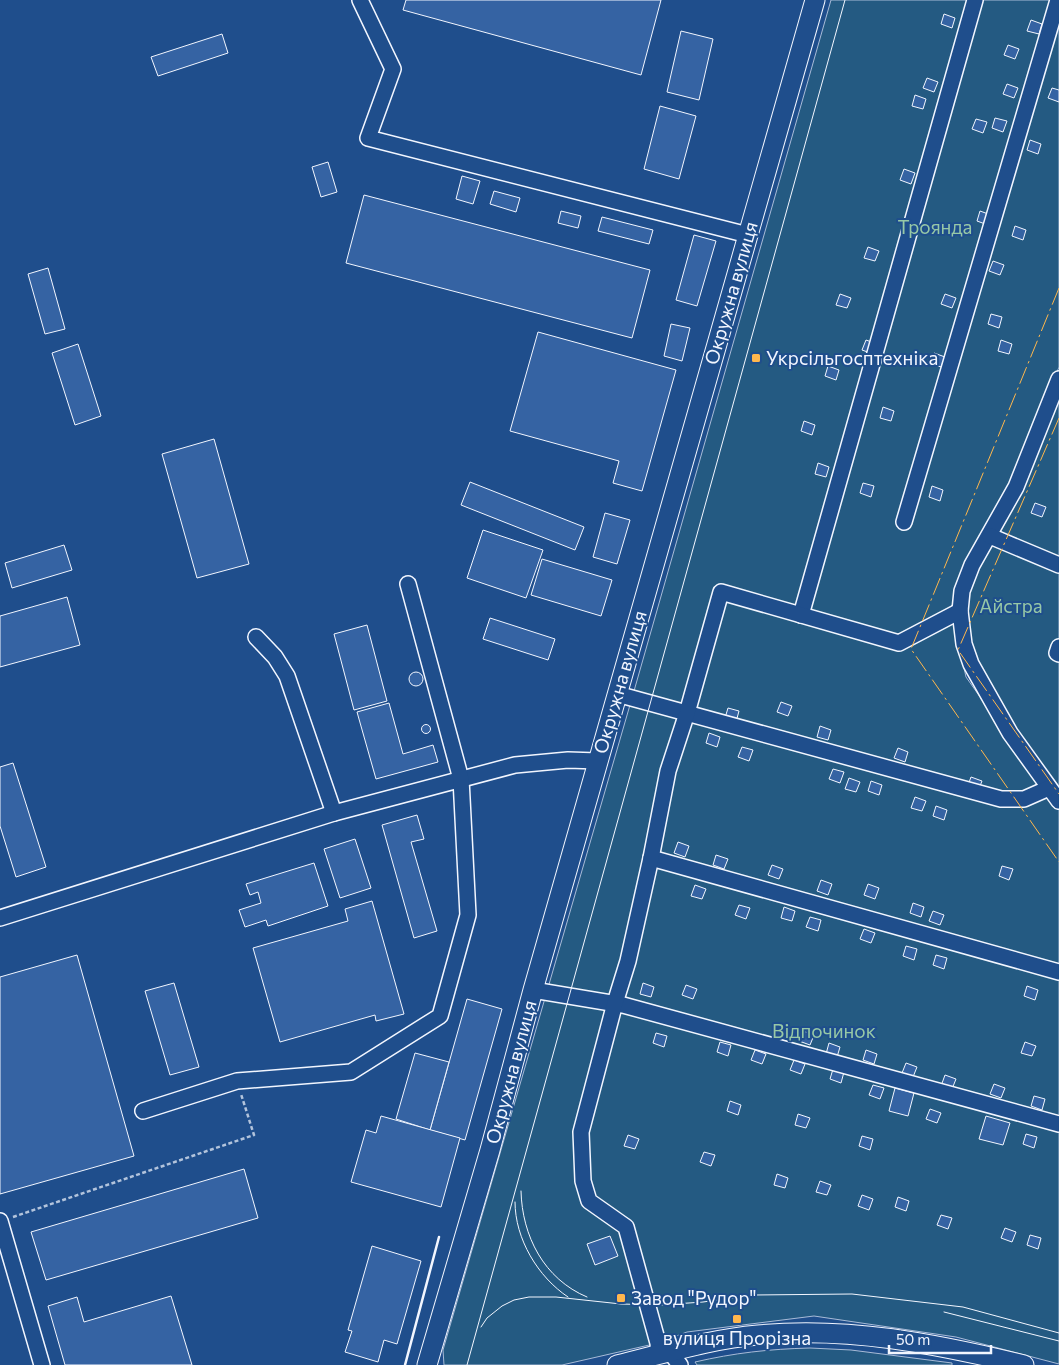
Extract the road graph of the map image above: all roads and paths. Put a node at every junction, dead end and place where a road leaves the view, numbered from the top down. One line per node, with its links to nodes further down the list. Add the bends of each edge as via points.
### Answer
1 (360, 0): 5 (street, via 393,69 368,138)
2 (815, 0): 5 (main road, Окружна вулиця)
3 (975, 0): 12 (street)
4 (1058, 0): 7 (street)
5 (748, 235): 16 (main road, Окружна вулиця)
6 (1059, 379): 8 (street, via 1016,487)
7 (904, 522)
8 (990, 536): 9 (street); 11 (street, via 972,565 962,591)
9 (1059, 565)
10 (408, 584): 19 (street)
11 (960, 611): 12 (street, via 899,643); 20 (street, via 964,644 971,664 1010,733)
12 (801, 615): 17 (street, via 721,592)
13 (256, 637): 22 (street, via 287,676)
14 (1059, 647): 15 (street)
15 (1059, 654)
16 (617, 694): 17 (street); 18 (main road, Окружна вулиця)
17 (688, 713): 20 (street, via 1001,799 1024,798); 23 (street, via 668,771)
18 (598, 761): 19 (street, via 515,765); 26 (main road, Окружна вулиця)
19 (461, 780): 22 (street); 28 (street, via 468,915 440,1016 351,1072)
20 (1049, 788): 21 (street)
21 (1059, 801)
22 (334, 813): 24 (street)
23 (651, 858): 25 (street); 27 (street)
24 (0, 918)
25 (1059, 972)
26 (533, 990): 27 (street); 36 (main road, Окружна вулиця)
27 (615, 1003): 30 (street); 32 (street, via 581,1132 583,1180 589,1201 626,1227 658,1343)
28 (237, 1081): 29 (street); 31 (path, via 254,1135)
29 (144, 1110)
30 (1059, 1124)
31 (0, 1221): 35 (street)
32 (669, 1357): 33 (main road, via 756,1335 816,1333 895,1339); 37 (main road)
33 (969, 1359): 34 (main road)
34 (998, 1362): 38 (main road)
35 (42, 1365)
36 (427, 1365)
37 (617, 1365)
38 (1024, 1365)

